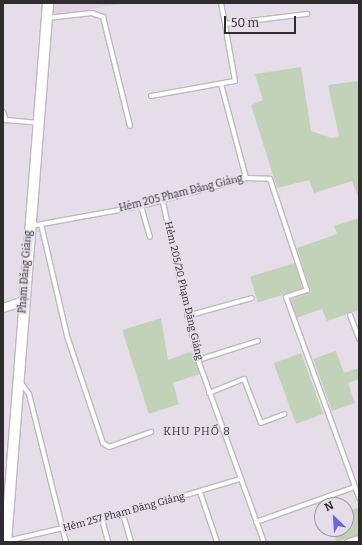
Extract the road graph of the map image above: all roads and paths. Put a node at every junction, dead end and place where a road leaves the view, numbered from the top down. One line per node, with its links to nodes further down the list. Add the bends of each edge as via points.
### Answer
1 (48, 3): 4 (street, Phạm Đăng Giảng)
2 (221, 3): 5 (lane)
3 (307, 14): 5 (lane)
4 (47, 18): 9 (street, Phạm Đăng Giảng); 10 (lane, via 92,13 104,17)
5 (225, 24): 6 (lane, via 237,77 233,82)
6 (221, 84): 7 (lane); 11 (lane)
7 (151, 96)
8 (3, 112): 9 (lane, via 6,120)
9 (39, 123): 15 (street, Phạm Đăng Giảng)
10 (130, 126)
11 (246, 178): 12 (lane, Hẻm 205 Phạm Đăng Giảng); 30 (lane, Hẻm 205 Phạm Đăng Giảng, via 270,179 307,290 286,297)
12 (162, 198): 13 (lane, Hẻm 205 Phạm Đăng Giảng); 21 (lane, Hẻm 205/20 Phạm Đăng Giảng)
13 (141, 206): 14 (lane, Hẻm 205 Phạm Đăng Giảng); 16 (lane)
14 (41, 224): 15 (lane, Hẻm 205 Phạm Đăng Giảng); 28 (lane, via 67,336 103,443 109,446)
15 (29, 226): 18 (street, Phạm Đăng Giảng)
16 (150, 237)
17 (252, 298): 21 (lane)
18 (25, 301): 19 (street); 25 (street, Phạm Đăng Giảng)
19 (3, 308)
20 (350, 315): 22 (lane)
21 (187, 316): 24 (lane, Hẻm 205/20 Phạm Đăng Giảng)
22 (359, 339)
23 (258, 341): 24 (lane)
24 (198, 360): 26 (lane, Hẻm 205/20 Phạm Đăng Giảng)
25 (17, 378): 36 (lane, via 29,394); 38 (street, Phạm Đăng Giảng)
26 (209, 393): 27 (lane, via 244,379 261,423); 29 (lane, Hẻm 205/20 Phạm Đăng Giảng)
27 (284, 414)
28 (152, 432)
29 (240, 479): 31 (lane, Hẻm 257 Phạm Đăng Giảng); 35 (lane, Hẻm 205/20 Phạm Đăng Giảng)
30 (355, 487): 32 (lane, Hẻm 205 Phạm Đăng Giảng); 35 (lane)
31 (200, 492): 33 (lane, Hẻm 257 Phạm Đăng Giảng); 42 (lane)
32 (359, 498)
33 (123, 514): 34 (lane, Hẻm 257 Phạm Đăng Giảng); 41 (lane)
34 (102, 519): 36 (lane, Hẻm 257 Phạm Đăng Giảng); 40 (lane)
35 (256, 522): 43 (lane, Hẻm 205/20 Phạm Đăng Giảng)
36 (63, 529): 38 (lane, Hẻm 257 Phạm Đăng Giảng); 39 (lane)
37 (359, 538): 44 (lane)
38 (6, 542)
39 (66, 542)
40 (108, 542)
41 (131, 542)
42 (217, 542)
43 (264, 542)
44 (347, 542)

